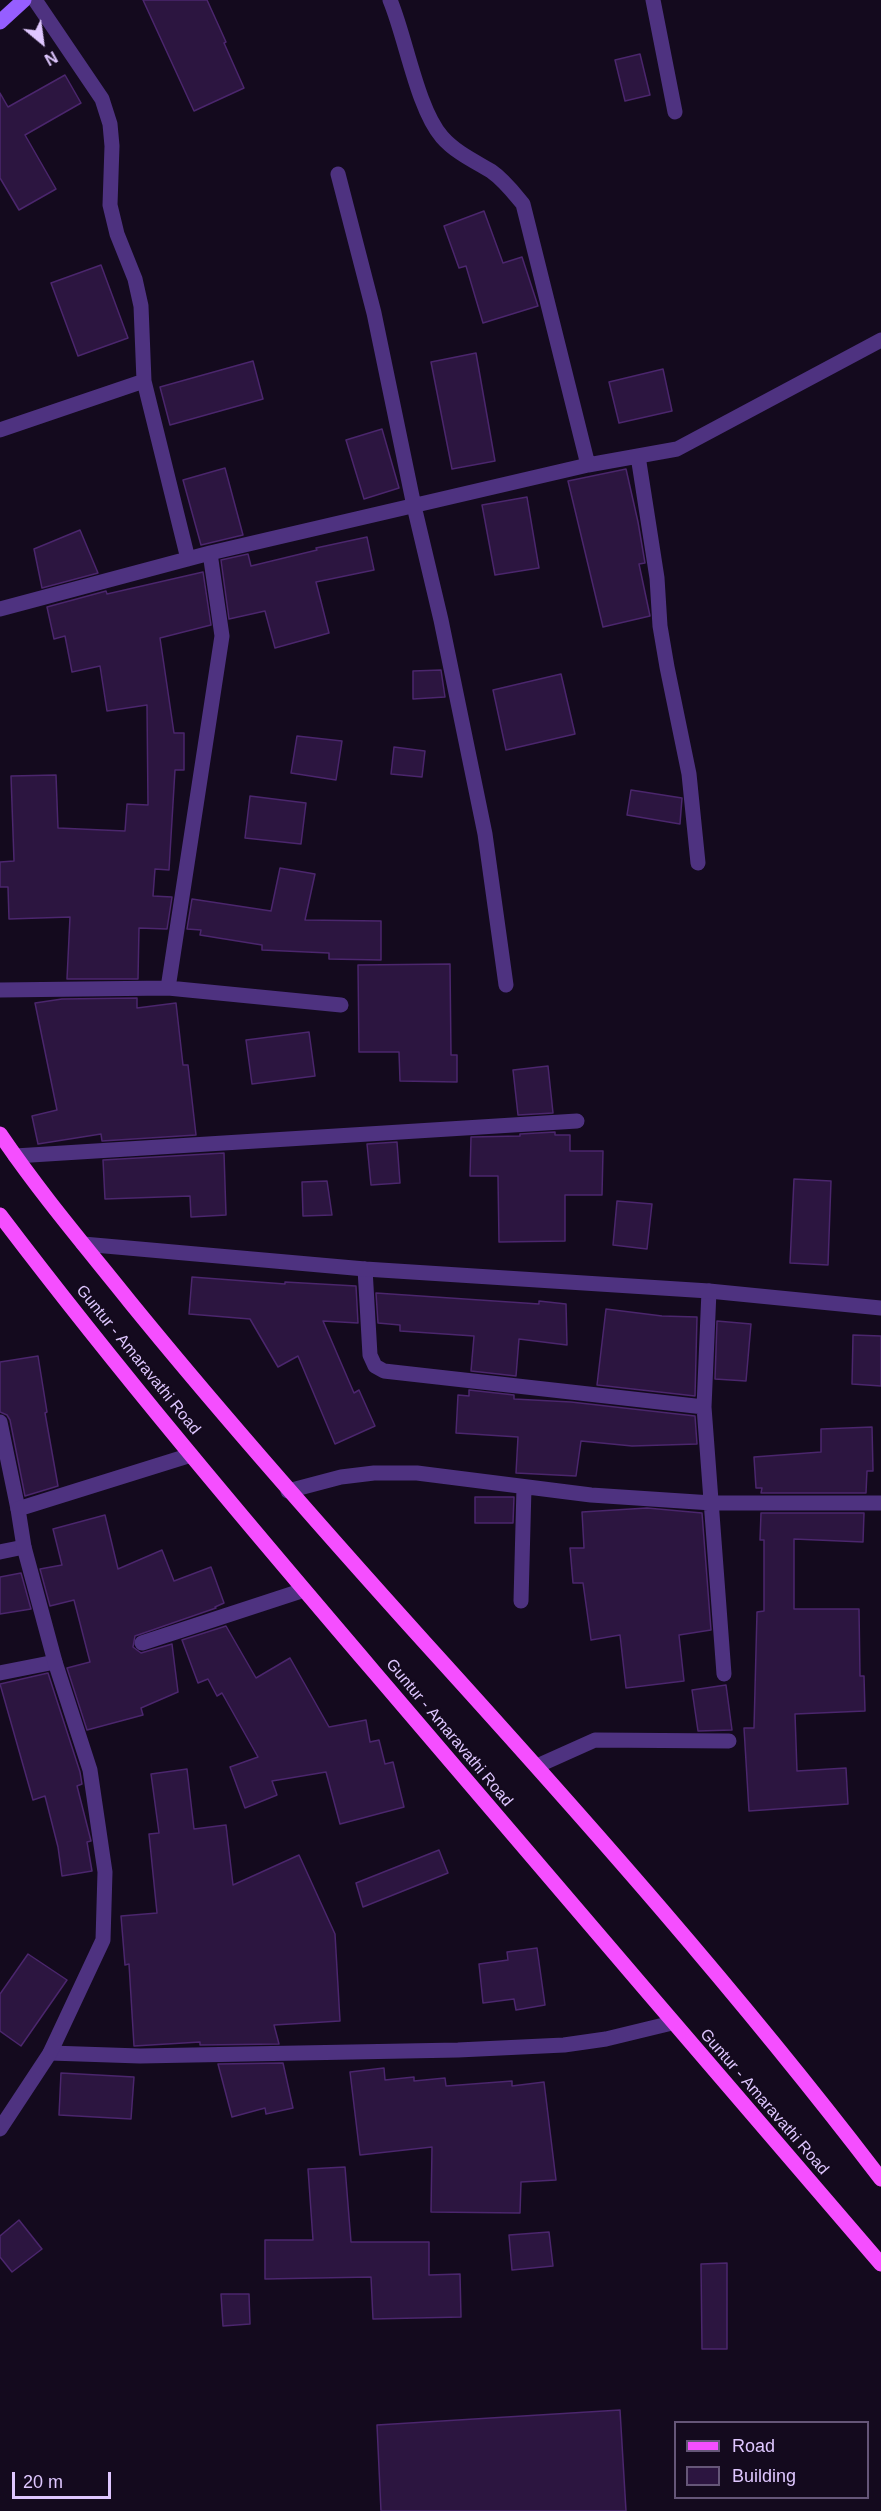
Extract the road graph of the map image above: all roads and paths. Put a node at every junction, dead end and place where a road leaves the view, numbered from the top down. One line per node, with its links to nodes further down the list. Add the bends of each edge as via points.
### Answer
1 (24, 0): 5 (main road)
2 (35, 0): 9 (street, via 102,99 111,124 110,205 141,306)
3 (390, 0): 12 (street, via 432,124 455,149 509,186 523,204)
4 (653, 0): 6 (street)
5 (0, 22)
6 (675, 112)
7 (338, 174): 13 (street, via 382,345)
8 (881, 340): 11 (street, via 677,449)
9 (144, 381): 10 (street); 15 (street)
10 (0, 430)
11 (638, 456): 12 (street); 17 (street, via 662,636 689,774)
12 (588, 465): 13 (street)
13 (414, 506): 14 (street); 18 (street, via 485,834)
14 (210, 553): 15 (street); 19 (street, via 222,636)
15 (188, 559): 16 (street)
16 (0, 609)
17 (698, 863)
18 (506, 985)
19 (168, 988): 20 (street); 21 (street)
20 (0, 990)
21 (341, 1005)
22 (577, 1121): 24 (street)
23 (0, 1134): 24 (main road, Guntur - Amaravathi Road)
24 (15, 1156): 26 (main road, Guntur - Amaravathi Road)
25 (0, 1215): 32 (main road, Guntur - Amaravathi Road)
26 (83, 1244): 27 (street); 34 (main road, Guntur - Amaravathi Road)
27 (365, 1269): 28 (street); 30 (street, via 370,1355 375,1366 384,1371)
28 (709, 1291): 29 (street); 30 (street)
29 (881, 1308)
30 (704, 1407): 35 (street)
31 (0, 1422): 37 (street)
32 (191, 1455): 37 (street); 40 (main road, Guntur - Amaravathi Road)
33 (524, 1487): 34 (street, via 417,1473 374,1473); 35 (street); 41 (street)
34 (288, 1491): 47 (main road, Guntur - Amaravathi Road)
35 (712, 1503): 36 (street); 45 (street)
36 (881, 1503)
37 (18, 1509): 38 (street)
38 (24, 1547): 39 (street); 43 (street)
39 (0, 1552)
40 (304, 1590): 42 (street); 48 (main road, Guntur - Amaravathi Road)
41 (521, 1601)
42 (142, 1643)
43 (55, 1662): 44 (street); 49 (street, via 90,1770 105,1872 103,1940)
44 (0, 1673)
45 (724, 1674)
46 (729, 1741): 47 (street, via 595,1740)
47 (537, 1766): 51 (main road, Guntur - Amaravathi Road, via 801,2074)
48 (672, 2023): 49 (street, via 564,2045 140,2056); 52 (main road, Guntur - Amaravathi Road)
49 (50, 2053): 50 (street)
50 (0, 2129)
51 (881, 2179)
52 (881, 2264)

